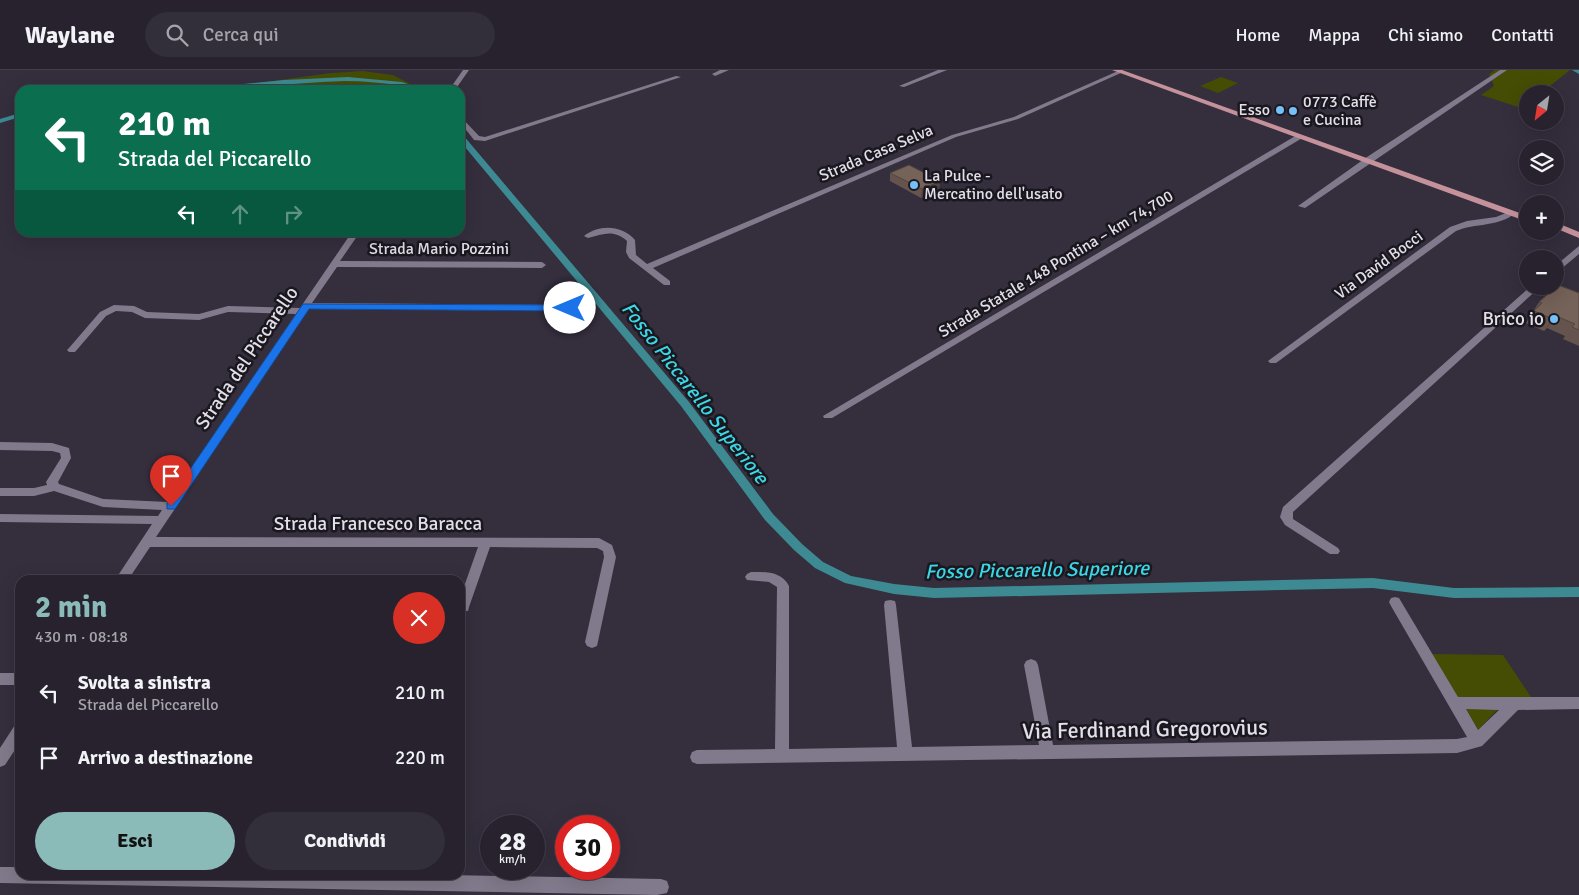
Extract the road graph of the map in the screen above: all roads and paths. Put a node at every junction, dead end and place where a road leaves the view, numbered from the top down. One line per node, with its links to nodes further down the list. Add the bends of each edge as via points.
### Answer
1 (466, 70): 8 (street)
2 (726, 70): 6 (street)
3 (944, 70): 9 (street)
4 (1504, 70): 12 (street)
5 (1119, 71): 11 (main road); 12 (main road); 25 (street, Strada Casa Selva, via 1016,118 954,136)
6 (715, 74)
7 (678, 77): 10 (street, via 485,139 477,138)
8 (456, 85)
9 (902, 86)
10 (465, 124)
11 (1300, 137): 12 (main road); 32 (street, Strada Statale 148 Pontina – km 74,700)
12 (1369, 160): 13 (street); 14 (main road); 15 (main road)
13 (1302, 206)
14 (1511, 213): 16 (main road); 31 (street, Via David Bocci, via 1453,229)
15 (1519, 214)
16 (1519, 215)
17 (1564, 230): 18 (main road)
18 (1579, 235)
19 (588, 236): 25 (street, via 608,229 618,230 631,240 632,256)
20 (353, 237): 23 (street, Strada del Piccarello)
21 (1579, 249): 22 (street)
22 (1564, 263)
23 (335, 264): 24 (street, Strada Mario Pozzini); 28 (street, Strada del Piccarello)
24 (542, 265)
25 (647, 268): 26 (street)
26 (667, 283)
27 (1528, 295): 41 (street, via 1287,510 1289,522)
28 (305, 308): 29 (street); 30 (street, via 228,309 202,316 156,316 134,309 114,308 103,314); 36 (street, Strada del Piccarello)
29 (570, 308)
30 (72, 350)
31 (1273, 361)
32 (828, 416)
33 (0, 446): 34 (street, via 52,447 65,451 67,455 53,479)
34 (54, 486): 35 (street, via 38,492); 36 (street, via 103,503)
35 (0, 492)
36 (171, 506): 38 (street, Strada del Piccarello)
37 (0, 518): 38 (street)
38 (162, 520): 39 (street, Strada del Piccarello)
39 (147, 542): 40 (street, Strada Francesco Baracca); 42 (street, Strada del Piccarello)
40 (486, 543): 44 (street); 47 (street, Strada Francesco Baracca, via 595,543 608,548 610,556)
41 (1334, 551)
42 (124, 575)
43 (752, 577): 58 (street, via 773,577 783,586)
44 (465, 599)
45 (1395, 602): 51 (street)
46 (890, 605): 57 (street)
47 (592, 642)
48 (1031, 665): 56 (street)
49 (0, 679): 50 (street)
50 (15, 679)
51 (1455, 703): 53 (street); 55 (street)
52 (1579, 703): 53 (street)
53 (1515, 704): 55 (street)
54 (15, 738): 60 (street)
55 (1477, 741): 56 (street, Via Ferdinand Gregorovius, via 1457,746)
56 (1047, 752): 57 (street, Via Ferdinand Gregorovius)
57 (905, 754): 58 (street, Via Ferdinand Gregorovius)
58 (782, 756): 59 (street, Via Ferdinand Gregorovius)
59 (696, 757)
60 (0, 760)
61 (0, 875): 62 (street)
62 (15, 875)
63 (287, 880): 64 (street)
64 (661, 887)

